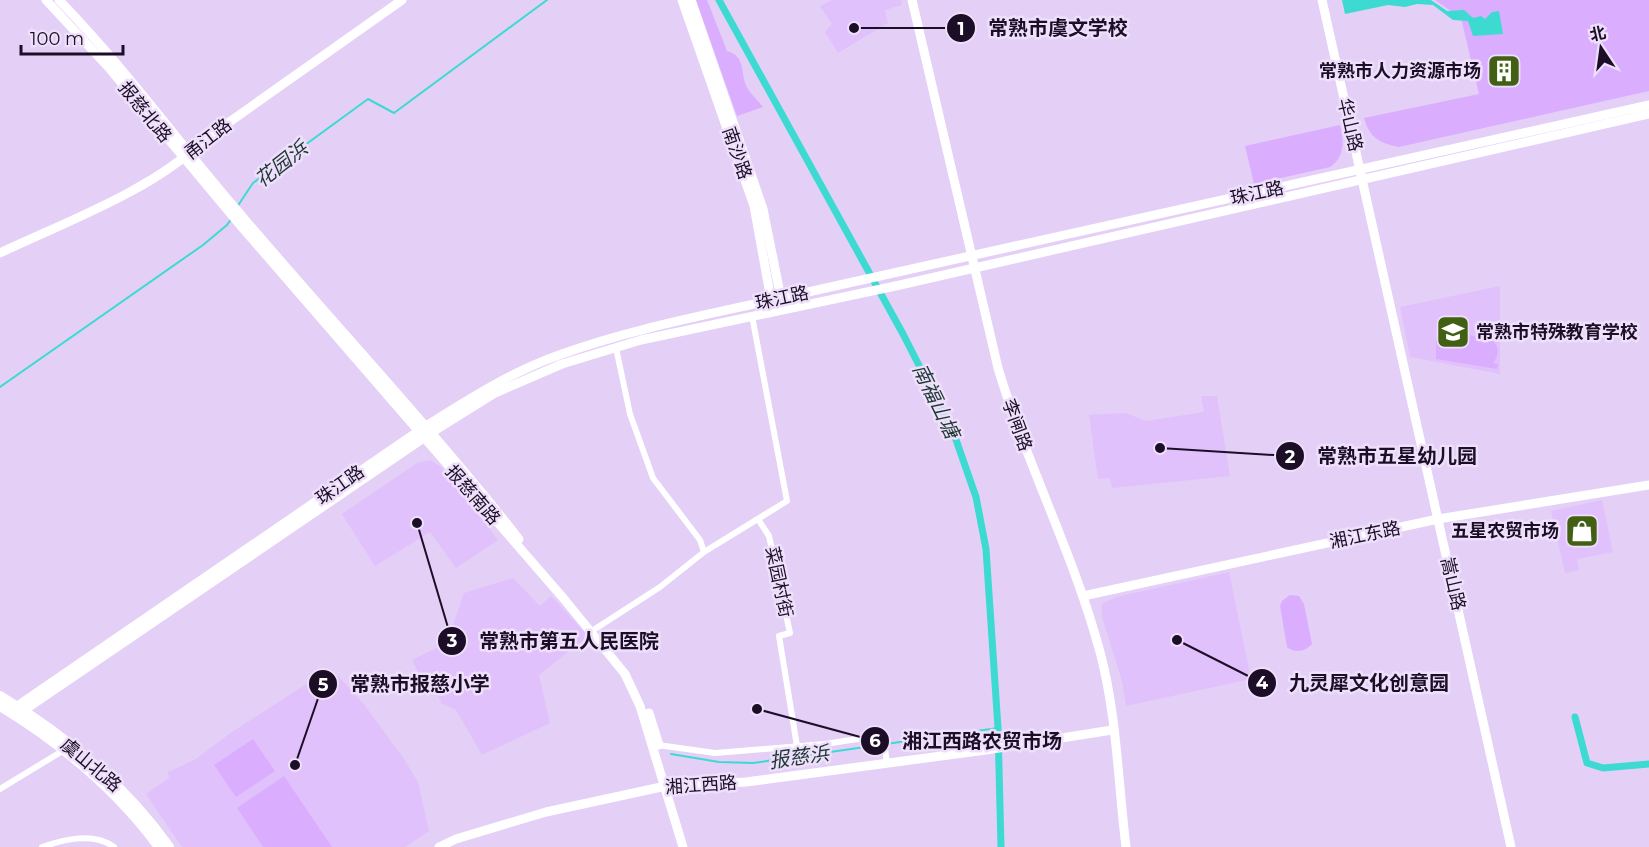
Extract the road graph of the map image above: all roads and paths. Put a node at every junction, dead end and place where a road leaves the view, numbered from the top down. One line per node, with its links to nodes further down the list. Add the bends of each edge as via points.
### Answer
1 (46, 0): 10 (main road, 报慈北路)
2 (59, 0): 10 (main road, 报慈北路, via 117,63)
3 (402, 0): 10 (main road, 甬江路, via 201,142)
4 (682, 0): 16 (main road, 南沙路, via 754,206)
5 (691, 0): 16 (main road, 南沙路, via 763,209)
6 (912, 0): 15 (main road, 李闸路)
7 (1322, 0): 11 (main road, 华山路)
8 (1649, 105): 11 (main road, 珠江路)
9 (1649, 114): 12 (main road, 珠江路)
10 (187, 156): 13 (main road, 报慈北路); 14 (main road, 甬江路, via 135,188)
11 (1360, 170): 12 (main road, 华山路); 15 (main road, 珠江路)
12 (1362, 181): 15 (main road, 珠江路); 24 (main road, 嵩山路)
13 (245, 225): 21 (main road, 报慈南路)
14 (0, 253)
15 (973, 261): 16 (main road, 珠江路); 17 (main road, 珠江路, via 900,285); 26 (main road, 李闸路, via 1015,421)
16 (776, 299): 17 (main road, 南沙路); 18 (main road, 南沙路); 21 (main road, 珠江路, via 638,331 559,355 490,385)
17 (783, 309): 18 (main road, 珠江路)
18 (773, 311): 19 (main road, 珠江路)
19 (752, 316): 20 (main road, 珠江路); 23 (street, 菜园村街, via 787,501)
20 (616, 348): 21 (main road, 珠江路, via 562,364 495,393); 25 (street, via 630,414 653,478)
21 (424, 432): 27 (main road, 报慈南路); 29 (main road, 珠江路); 35 (main road, 报慈南路, via 625,674 640,706)
22 (1649, 485): 24 (main road, 湘江东路)
23 (758, 519): 25 (street, 菜园村街); 32 (street, 菜园村街, via 769,536 790,633 779,636)
24 (1438, 519): 26 (main road, 湘江东路); 44 (main road, 嵩山路)
25 (704, 552): 27 (street, 菜园村街, via 660,587)
26 (1083, 596): 30 (main road, 李闸路, via 1101,655)
27 (595, 629): 31 (main road, 报慈南路, via 633,676)
28 (0, 696): 29 (main road, 虞山北路)
29 (13, 710): 33 (main road, 虞山北路); 40 (main road, 虞山北路, via 110,777)
30 (1112, 730): 34 (main road, 湘江西路); 43 (main road, 李闸路)
31 (658, 745): 32 (street, via 715,753); 35 (main road, 报慈南路)
32 (797, 746): 34 (street, via 883,735)
33 (64, 750): 36 (street); 39 (main road, 虞山北路, via 104,783)
34 (887, 764): 35 (main road, 湘江西路, via 746,782)
35 (666, 786): 41 (main road, 湘江西路, via 546,812); 42 (main road, 报慈南路)
36 (0, 789)
37 (42, 847): 38 (street, via 82,838 105,840)
38 (114, 847)
39 (159, 847)
40 (169, 847)
41 (439, 847)
42 (683, 847)
43 (1126, 847)
44 (1511, 847)

